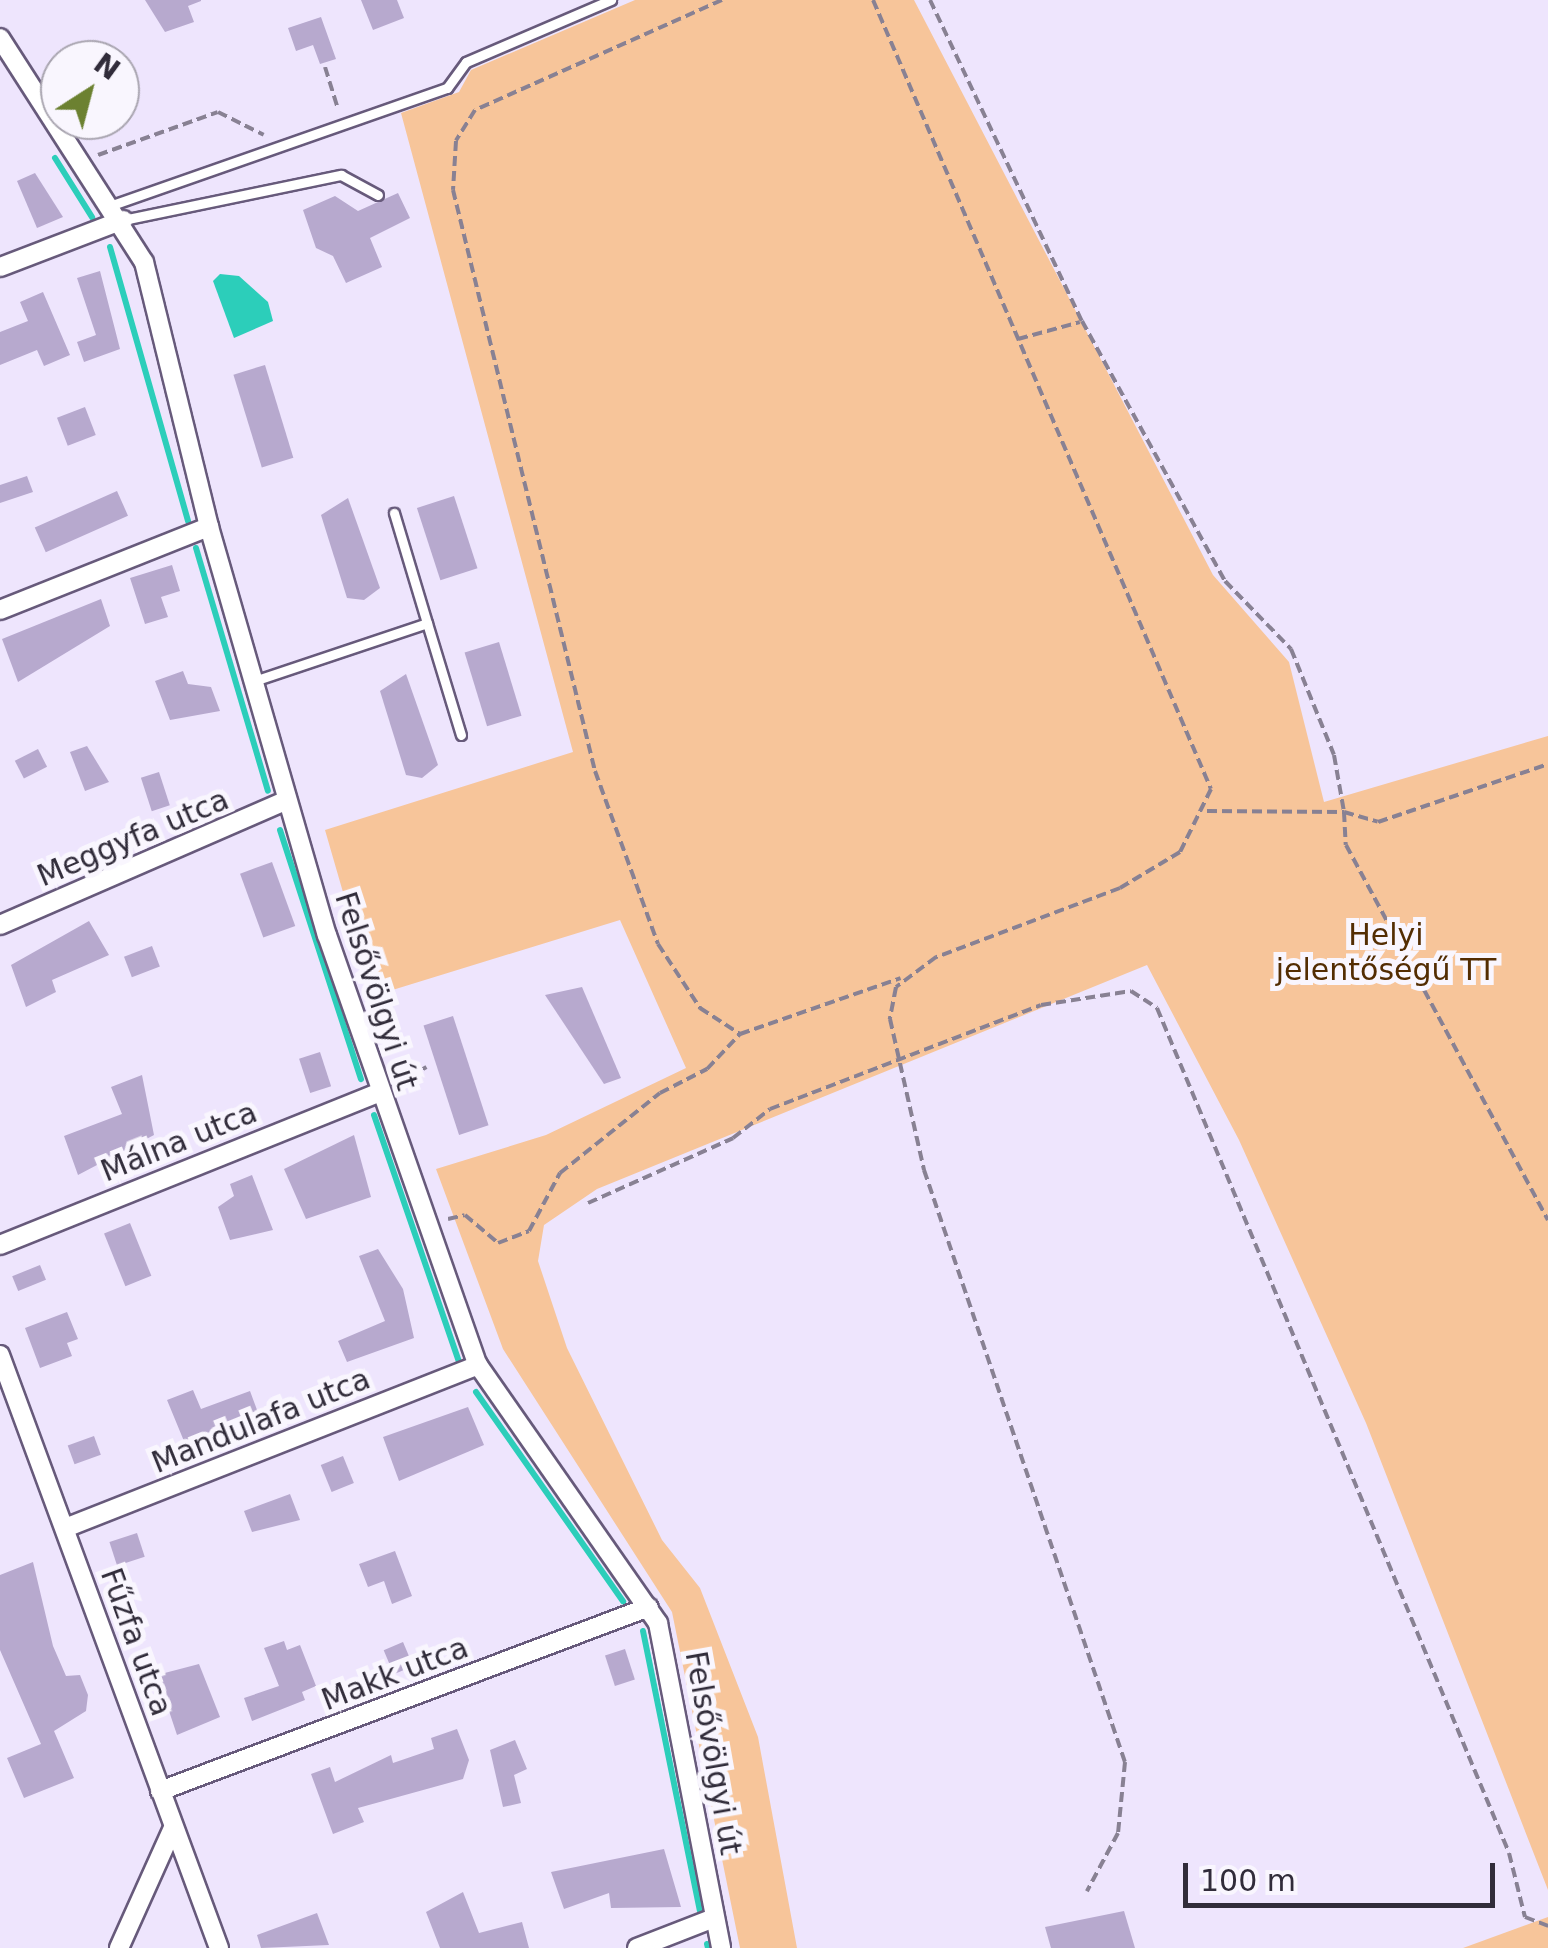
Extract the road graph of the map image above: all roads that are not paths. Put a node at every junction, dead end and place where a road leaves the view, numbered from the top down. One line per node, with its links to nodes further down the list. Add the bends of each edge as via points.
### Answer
1 (611, 0): 4 (lane, via 466,62 447,88)
2 (0, 38): 4 (street, Felsővölgyi út)
3 (378, 195): 4 (lane, via 342,174)
4 (119, 212): 5 (street); 7 (street, Felsővölgyi út, via 158,304)
5 (0, 267)
6 (394, 513): 9 (lane)
7 (208, 527): 8 (street); 10 (street, Felsővölgyi út)
8 (0, 610)
9 (427, 623): 10 (lane); 11 (lane)
10 (252, 682): 12 (street, Felsővölgyi út)
11 (461, 735)
12 (287, 800): 13 (street, Meggyfa utca); 14 (street, Felsővölgyi út)
13 (0, 925)
14 (378, 1091): 15 (street, Málna utca); 17 (street, Felsővölgyi út)
15 (0, 1245)
16 (0, 1355): 18 (street, Fűzfa utca)
17 (478, 1365): 18 (street, Mandulafa utca); 19 (street, Felsővölgyi út)
18 (65, 1528): 20 (street, Fűzfa utca)
19 (650, 1607): 20 (street, Makk utca); 22 (street, Felsővölgyi út, via 674,1678)
20 (160, 1792): 21 (street, Fűzfa utca)
21 (172, 1828): 23 (street); 24 (street, Fűzfa utca)
22 (714, 1918): 25 (street); 26 (street, Felsővölgyi út)
23 (120, 1948)
24 (219, 1948)
25 (637, 1948)
26 (721, 1948)

